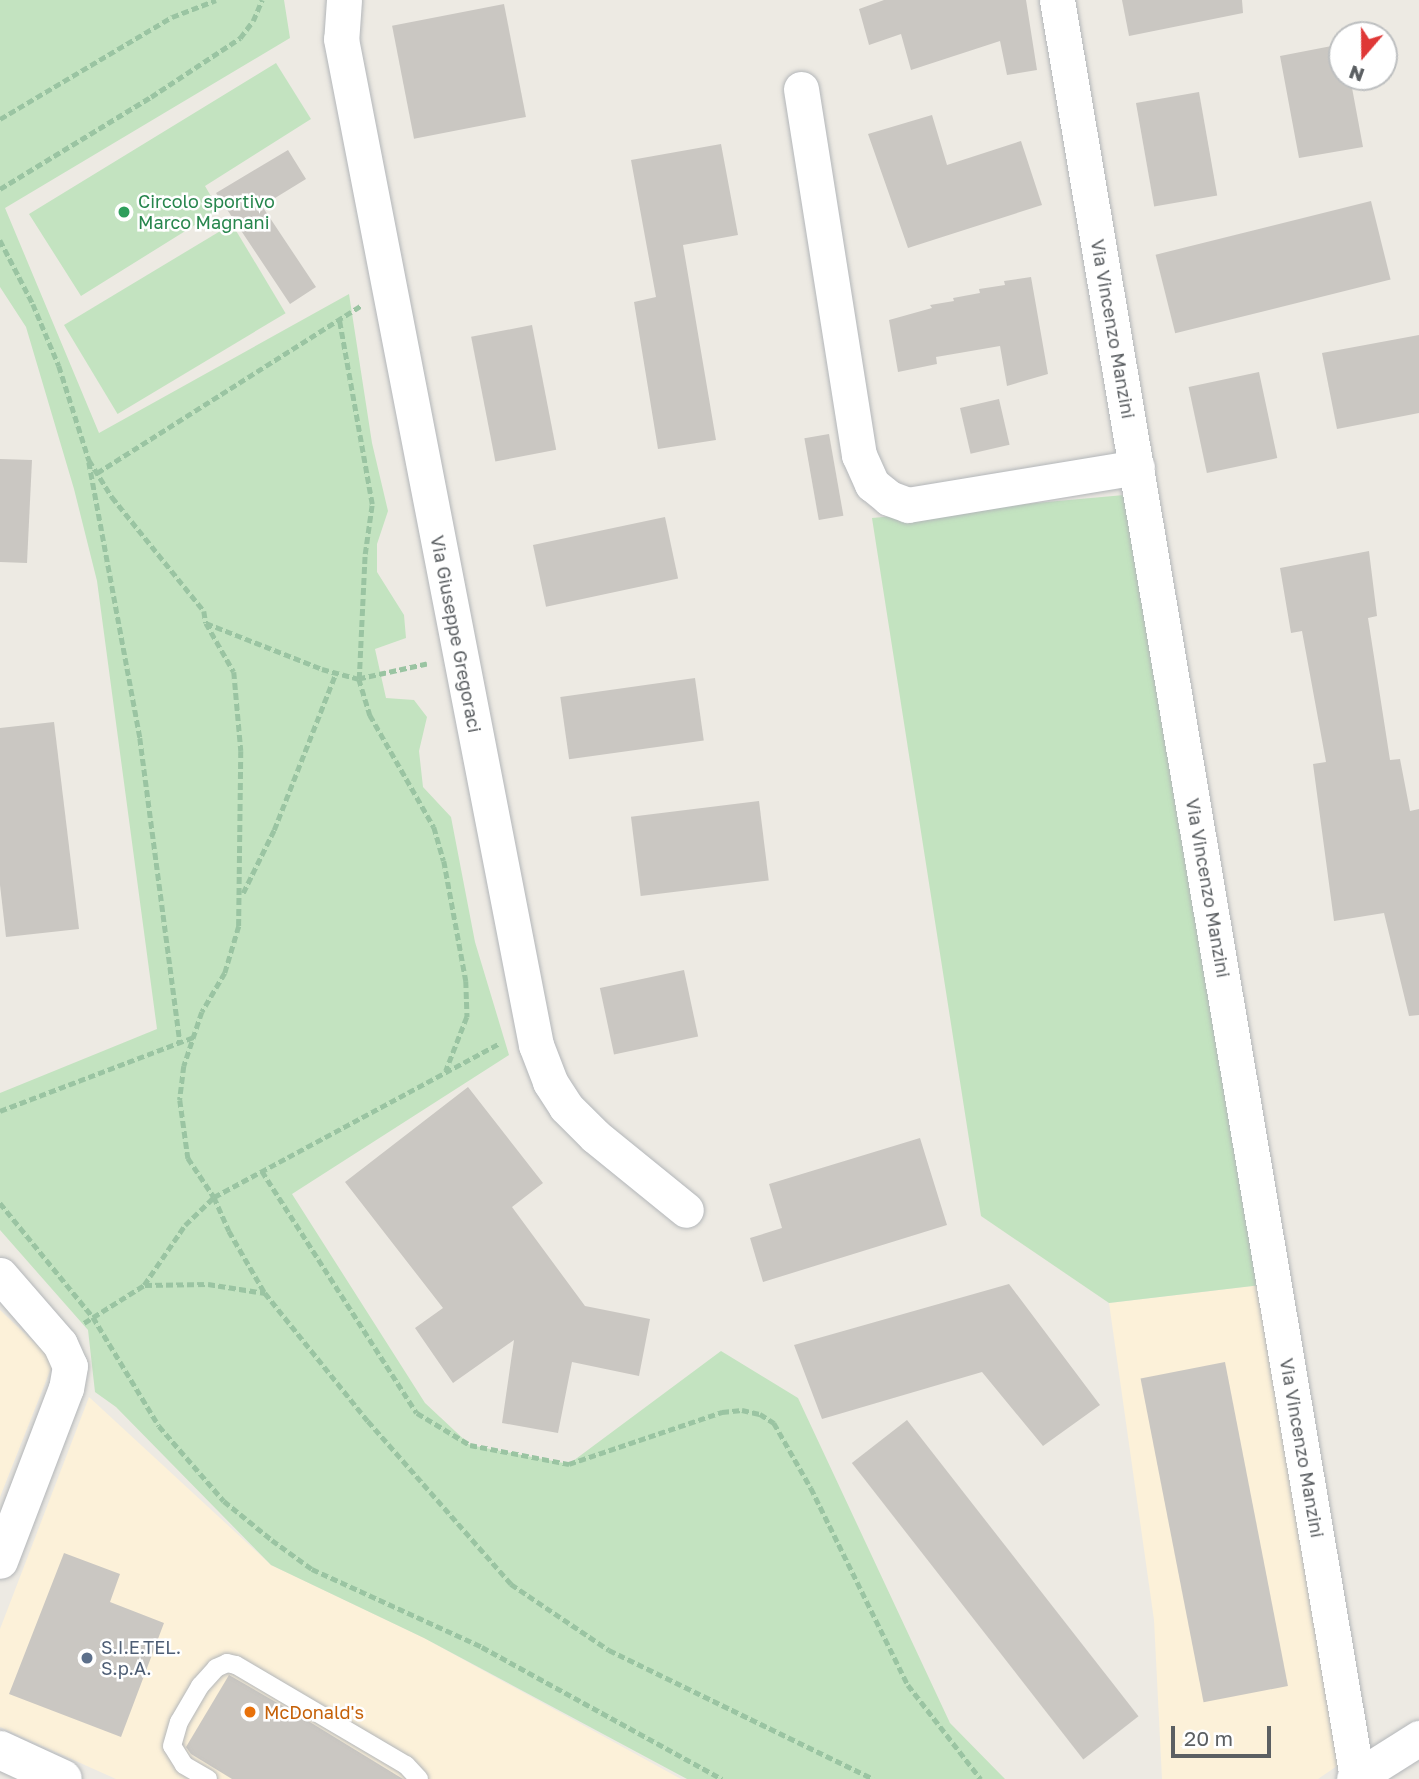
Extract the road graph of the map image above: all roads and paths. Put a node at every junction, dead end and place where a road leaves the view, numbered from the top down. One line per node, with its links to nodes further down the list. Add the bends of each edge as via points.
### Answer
1 (216, 0): 6 (path, via 172,16)
2 (262, 0): 7 (path, via 240,38)
3 (344, 0): 9 (street, Via Giuseppe Gregoraci, via 341,39)
4 (1057, 0): 12 (street, Via Vincenzo Manzini)
5 (801, 89): 12 (street, via 859,455 872,484 888,498 908,505)
6 (0, 119)
7 (0, 189)
8 (0, 240): 11 (path, via 59,366)
9 (388, 288): 10 (path); 15 (street, Via Giuseppe Gregoraci)
10 (339, 319): 13 (path); 17 (path, via 372,504)
11 (89, 460): 13 (path); 21 (path, via 139,738)
12 (1137, 467): 36 (street, Via Vincenzo Manzini)
13 (97, 473): 14 (path, via 204,611)
14 (206, 623): 16 (path); 18 (path, via 234,672 242,751)
15 (460, 657): 17 (path); 19 (street, Via Giuseppe Gregoraci)
16 (336, 673): 17 (path); 18 (path, via 274,830)
17 (359, 679): 22 (path, via 370,715 434,827 444,861 466,981 467,1017)
18 (241, 897): 20 (path, via 229,961)
19 (530, 1023): 22 (path); 27 (street, Via Giuseppe Gregoraci, via 543,1066 566,1107)
20 (194, 1037): 21 (path); 25 (path, via 180,1100 188,1158)
21 (180, 1042): 23 (path)
22 (446, 1072): 24 (path)
23 (0, 1111)
24 (262, 1171): 25 (path); 42 (path, via 416,1413 470,1444 569,1464 722,1412 742,1410 774,1423 908,1685)
25 (214, 1197): 29 (path, via 185,1225); 30 (path)
26 (0, 1203): 31 (path)
27 (686, 1210)
28 (0, 1275): 32 (street)
29 (145, 1285): 30 (path, via 208,1284); 31 (path)
30 (265, 1293): 41 (path, via 368,1422 511,1584 609,1650)
31 (93, 1317): 32 (path); 40 (path, via 159,1426 224,1501 272,1540 312,1569 482,1647)
32 (55, 1338): 33 (street, via 68,1358 66,1388)
33 (0, 1561)
34 (1419, 1738): 36 (street)
35 (0, 1751): 37 (street)
36 (1356, 1778)
37 (64, 1779)
38 (208, 1779): 39 (lane, via 184,1765 172,1746 179,1722 200,1686 227,1663 406,1765)
39 (419, 1779)
40 (722, 1779)
41 (873, 1779)
42 (981, 1779)

